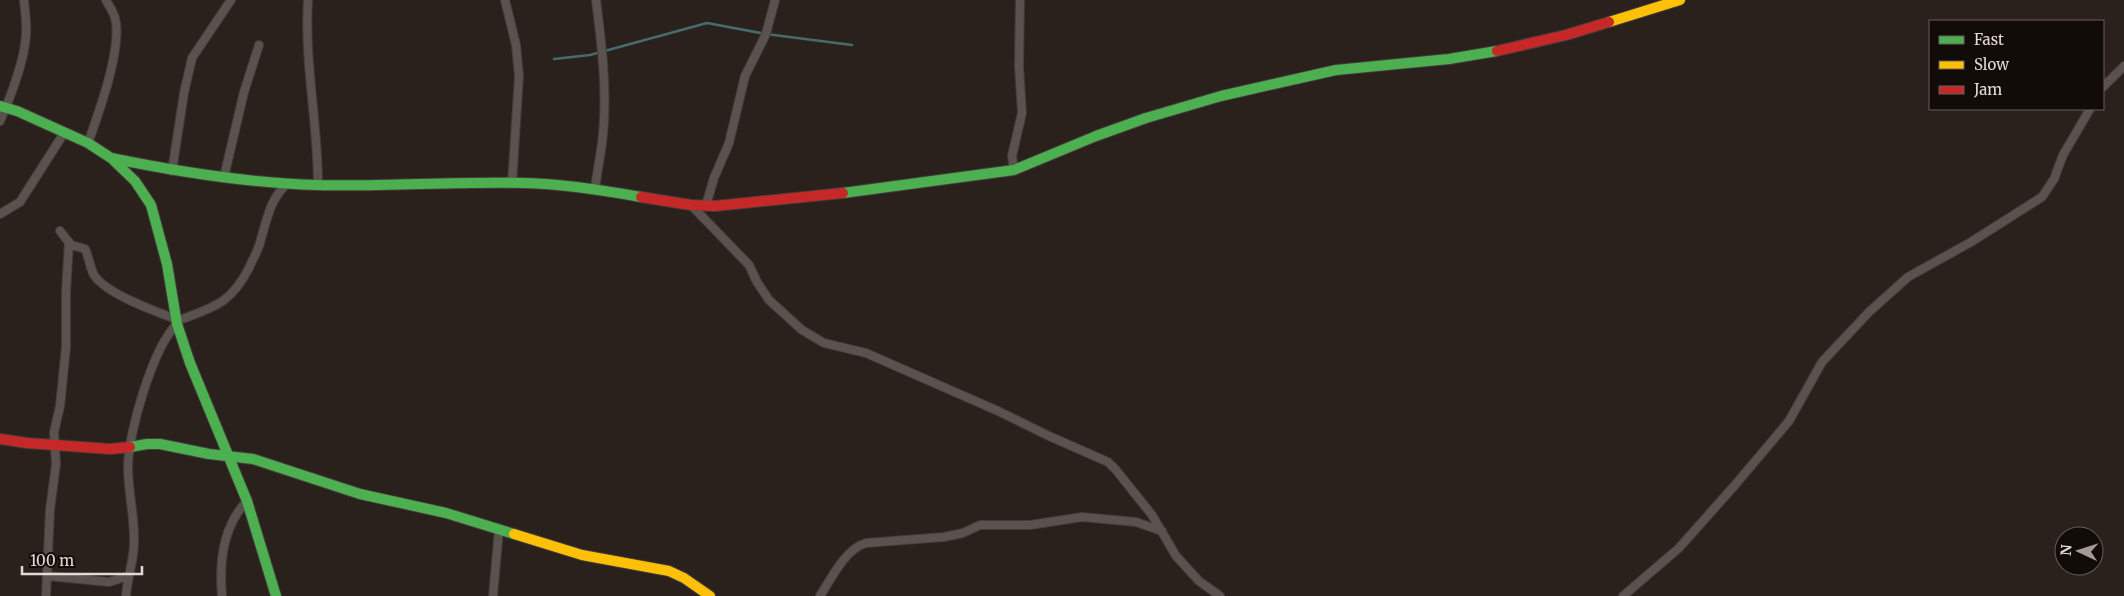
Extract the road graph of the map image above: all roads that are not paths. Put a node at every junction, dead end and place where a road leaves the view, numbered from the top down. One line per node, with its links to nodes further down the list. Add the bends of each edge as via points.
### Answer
1 (24, 0): 13 (street, via 26,39)
2 (106, 0): 17 (street, via 116,24 114,51)
3 (231, 0): 20 (street, via 192,58)
4 (308, 0): 24 (street, via 310,86)
5 (505, 0): 22 (street, via 519,70)
6 (596, 0): 25 (street, via 602,63 602,142)
7 (775, 0): 27 (street, via 766,34 745,76 729,144)
8 (1020, 0): 19 (street, via 1022,113 1012,156)
9 (1680, 0): 19 (street, via 1566,35 1495,52 1336,70 1221,96 1096,136)
10 (259, 45): 21 (street)
11 (2124, 66): 12 (street)
12 (2104, 86)
13 (3, 107): 15 (street); 16 (street)
14 (2089, 110): 49 (street, via 2042,197 1908,277 1869,312 1822,362 1789,421 1735,485 1679,548)
15 (0, 121)
16 (64, 134): 17 (street); 28 (street, via 20,202)
17 (88, 143): 18 (street)
18 (111, 158): 20 (street); 31 (street, via 135,181 151,205 168,264)
19 (1014, 170): 27 (street, via 830,195)
20 (172, 171): 21 (street)
21 (224, 177): 23 (street)
22 (512, 183): 24 (street); 25 (street)
23 (287, 184): 24 (street); 31 (street, via 272,204 257,251 238,288 215,306)
24 (318, 185)
25 (595, 188): 26 (street)
26 (691, 205): 27 (street); 38 (street, via 749,265 769,300 802,330 824,343 866,353 1108,462)
27 (706, 206)
28 (0, 214)
29 (60, 231): 30 (street)
30 (68, 242): 31 (street, via 85,249 95,276 104,284); 33 (street, via 66,347)
31 (177, 321): 34 (street, via 148,377); 35 (street, via 190,363)
32 (0, 439): 33 (street)
33 (54, 444): 34 (street); 39 (street, via 56,464 50,510)
34 (129, 448): 35 (street, via 160,444); 40 (street, via 128,490 134,542)
35 (228, 456): 36 (street); 37 (street, via 253,459 360,494 446,513)
36 (247, 501): 43 (street, via 227,533); 44 (street)
37 (499, 530): 45 (street); 46 (street, via 582,555 669,571)
38 (1162, 531): 47 (street, via 1136,522 1082,517 1030,525 980,524 963,533 944,537 866,543 845,559); 48 (street, via 1176,556 1199,581)
39 (48, 576): 40 (street, via 109,582); 41 (street)
40 (128, 576): 42 (street)
41 (46, 596)
42 (126, 596)
43 (222, 596)
44 (276, 596)
45 (493, 596)
46 (710, 596)
47 (820, 596)
48 (1220, 596)
49 (1623, 596)

